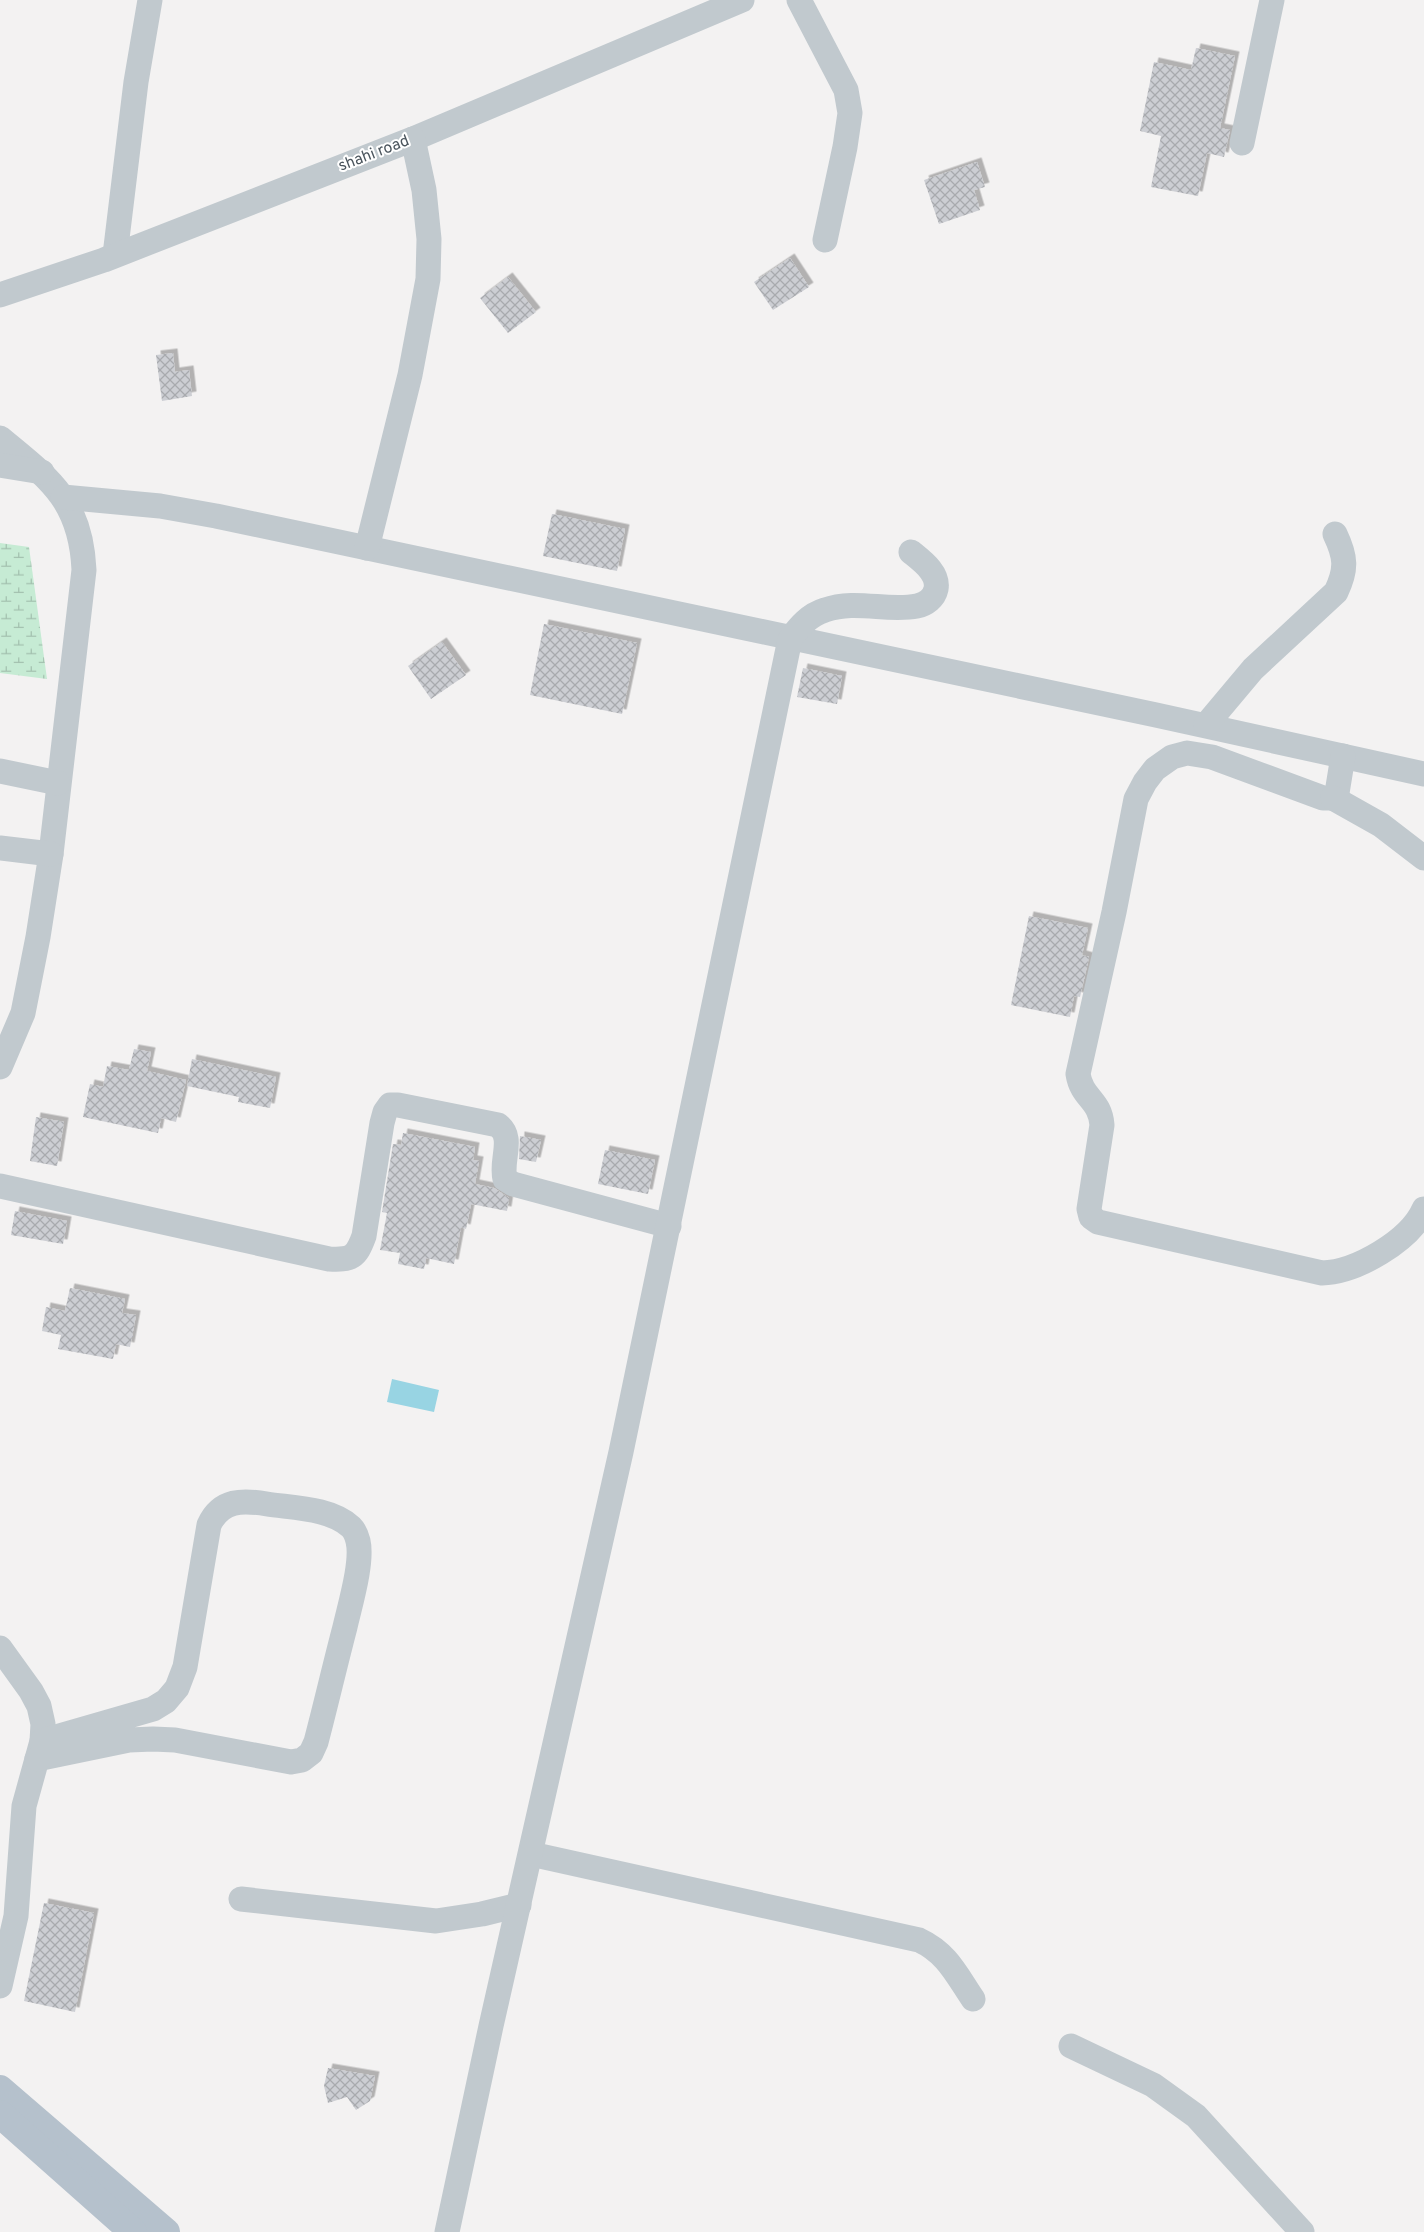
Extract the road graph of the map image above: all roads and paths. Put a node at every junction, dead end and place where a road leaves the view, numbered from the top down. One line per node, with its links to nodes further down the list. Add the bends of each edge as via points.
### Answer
1 (150, 0): 9 (street, via 136,82)
2 (742, 0): 5 (street, shahi road)
3 (799, 0): 8 (street, via 846,90 850,113)
4 (1272, 0): 7 (street)
5 (705, 7): 6 (street, shahi road)
6 (413, 139): 9 (street, shahi road); 16 (street, via 424,190 429,239 428,279 410,375)
7 (1242, 143)
8 (825, 240)
9 (115, 256): 10 (street, shahi road)
10 (0, 295)
11 (0, 438): 13 (street)
12 (0, 465): 13 (street)
13 (42, 472): 14 (street)
14 (63, 497): 16 (street, via 160,506); 23 (street, via 75,516 84,570)
15 (1335, 534): 19 (street, via 1344,564 1343,577 1336,592 1253,669)
16 (367, 548): 18 (street)
17 (911, 552): 18 (street, via 936,579 934,595 927,603 908,607 840,606 824,610 806,619)
18 (790, 639): 19 (street); 32 (street, via 750,839 713,1000)
19 (1206, 725): 20 (street)
20 (1343, 756): 22 (street); 24 (street, via 1337,793)
21 (0, 771): 23 (street)
22 (1424, 774)
23 (58, 783): 26 (street)
24 (1333, 798): 27 (street, via 1381,825); 31 (street, via 1323,798 1212,757 1187,753 1172,757 1155,768 1145,782 1136,799 1078,1074 1080,1086 1095,1102 1102,1125 1089,1209 1091,1217 1098,1222 1308,1270 1334,1273 1348,1269 1406,1235)
25 (0, 848): 26 (street)
26 (51, 854): 28 (street, via 38,937)
27 (1424, 858)
28 (12, 1013): 29 (street)
29 (0, 1067)
30 (0, 1186): 32 (street, via 343,1259 354,1256 362,1242 382,1122 390,1105 398,1105 498,1125 507,1138 503,1172 505,1179 513,1184)
31 (1424, 1209)
32 (669, 1226): 35 (street)
33 (0, 1648): 34 (street, via 39,1706 43,1724)
34 (39, 1750): 34 (street, via 98,1724 144,1713 166,1701 177,1688 185,1667 209,1525 214,1513 240,1501 255,1502 336,1517 352,1528 358,1541 353,1593 316,1742 311,1753 302,1760 279,1761 175,1740 153,1739); 38 (street, via 24,1806 16,1916)
35 (531, 1854): 37 (street); 39 (street, via 919,1940 945,1956)
36 (241, 1899): 37 (street, via 436,1921)
37 (519, 1906): 45 (street)
38 (0, 1986)
39 (973, 1999)
40 (1071, 2046): 46 (street, via 1153,2086 1196,2116)
41 (0, 2089): 42 (main road)
42 (7, 2119): 43 (main road); 44 (main road)
43 (133, 2232)
44 (166, 2232)
45 (447, 2232)
46 (1302, 2232)

